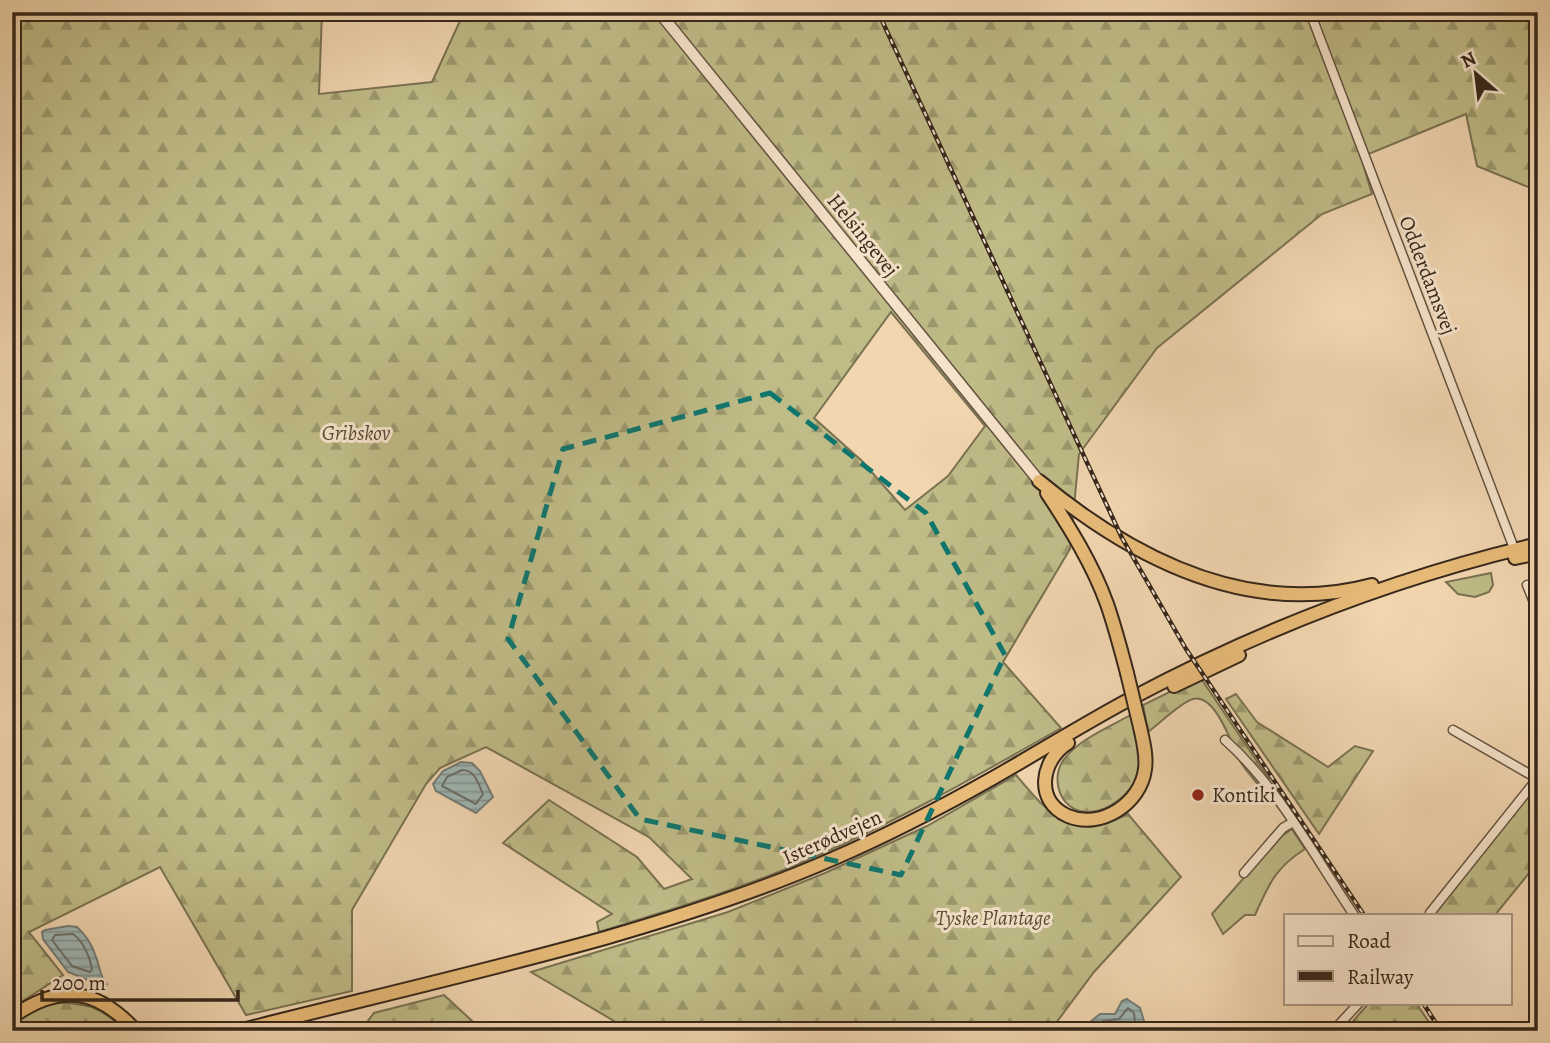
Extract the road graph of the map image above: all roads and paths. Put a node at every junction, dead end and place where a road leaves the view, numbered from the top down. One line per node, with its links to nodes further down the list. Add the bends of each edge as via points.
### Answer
1 (659, 12): 3 (street, Helsingevej)
2 (1310, 12): 5 (street, Odderdamsvej)
3 (1039, 481): 7 (highway, via 1089,519 1152,556 1199,577 1258,593 1339,593); 10 (highway, bridge, via 1082,551 1111,615 1127,673 1140,727 1145,754 1141,784 1122,808 1094,819 1066,815 1047,794 1045,780 1047,766 1065,744 1142,701)
4 (1538, 544): 5 (highway, Isterødvejen)
5 (1516, 554): 6 (highway, Isterødvejen); 7 (highway, Isterødvejen); 8 (highway, Isterødvejen)
6 (1538, 554)
7 (1443, 568): 8 (highway, Isterødvejen)
8 (1406, 582): 10 (highway, Isterødvejen)
9 (1527, 585): 11 (street)
10 (1333, 607): 20 (highway, Isterødvejen, via 1171,678 933,811 790,877 555,952)
11 (1538, 612)
12 (1453, 730): 14 (street)
13 (1224, 740): 15 (street, via 1242,755)
14 (1537, 779): 17 (street)
15 (1293, 822): 16 (street); 18 (street)
16 (1244, 873)
17 (1430, 913)
18 (1353, 914)
19 (1358, 1004): 25 (street)
20 (303, 1014): 23 (highway, Isterødvejen); 24 (highway)
21 (12, 1017): 22 (highway, via 41,1000 84,996 105,1003)
22 (133, 1029)
23 (238, 1031)
24 (265, 1031)
25 (1333, 1031)

